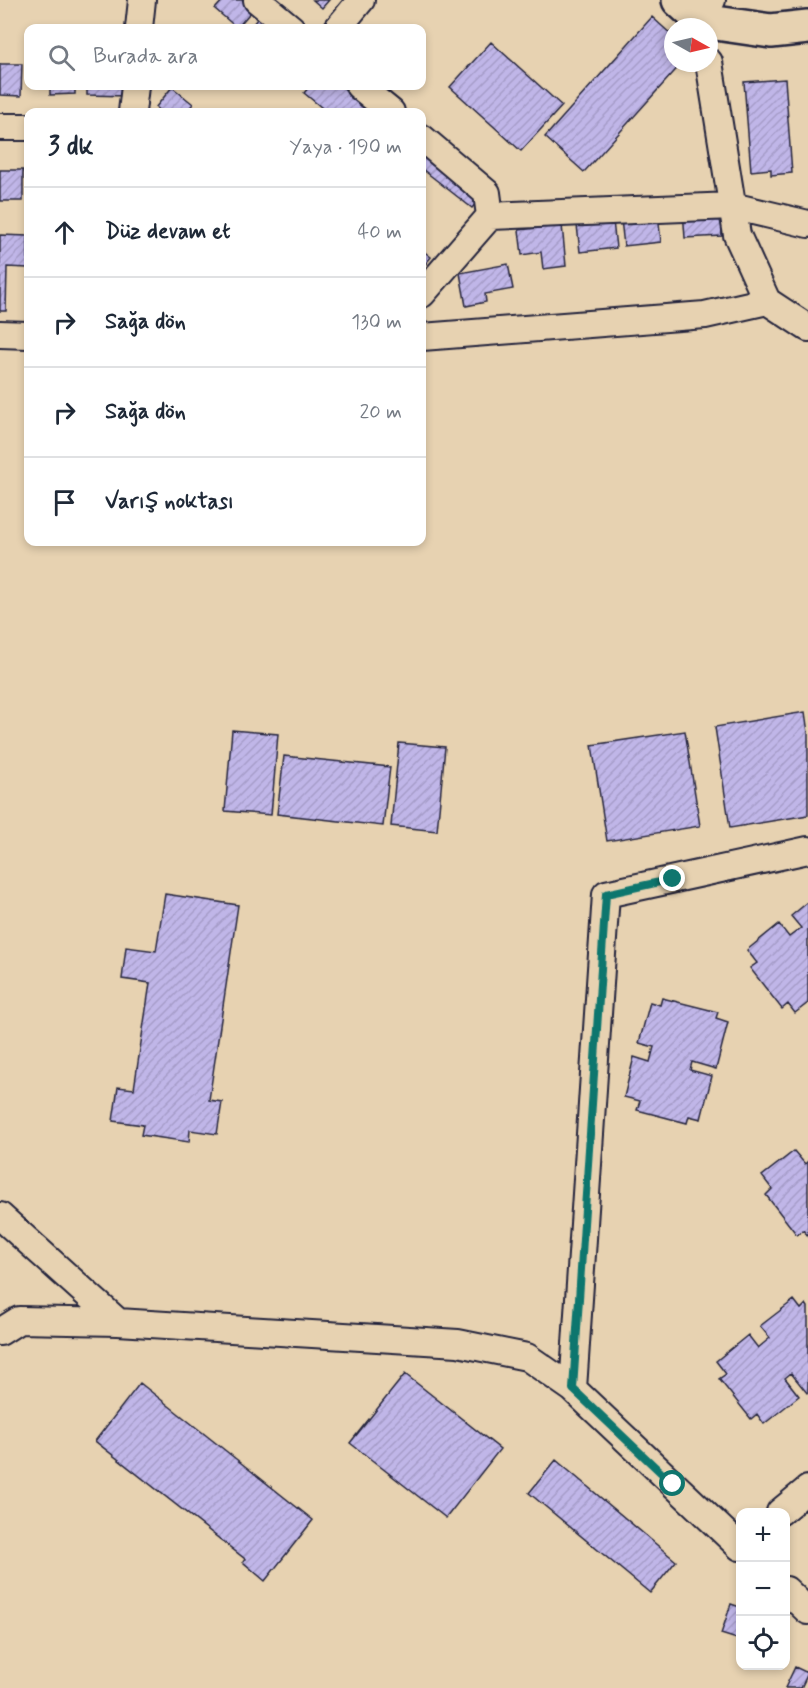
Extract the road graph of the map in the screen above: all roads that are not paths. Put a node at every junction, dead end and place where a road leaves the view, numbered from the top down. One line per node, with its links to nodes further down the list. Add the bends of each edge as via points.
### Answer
1 (142, 0): 5 (street)
2 (257, 0): 6 (street)
3 (361, 0): 7 (street)
4 (699, 12): 8 (street, via 771,30)
5 (139, 24)
6 (286, 24)
7 (341, 24)
8 (808, 27)
9 (711, 72): 17 (street)
10 (135, 90): 12 (street)
11 (364, 90): 13 (street)
12 (132, 108)
13 (386, 108)
14 (0, 127): 15 (street)
15 (24, 127)
16 (426, 141): 18 (street, via 487,193)
17 (732, 206): 18 (street); 19 (street); 21 (street, via 737,235)
18 (490, 216): 20 (street)
19 (808, 224)
20 (426, 289)
21 (767, 301): 22 (street); 25 (street, via 705,315)
22 (808, 328)
23 (0, 334): 24 (street)
24 (24, 334)
25 (426, 337)
26 (808, 850): 30 (street, via 606,894)
27 (0, 1216): 28 (street)
28 (117, 1322): 29 (street, via 19,1320); 30 (street, via 458,1343 526,1357)
29 (0, 1332)
30 (573, 1389): 33 (street)
31 (808, 1489): 32 (street)
32 (785, 1508)
33 (736, 1543)
34 (790, 1594): 35 (street)
35 (808, 1611)

